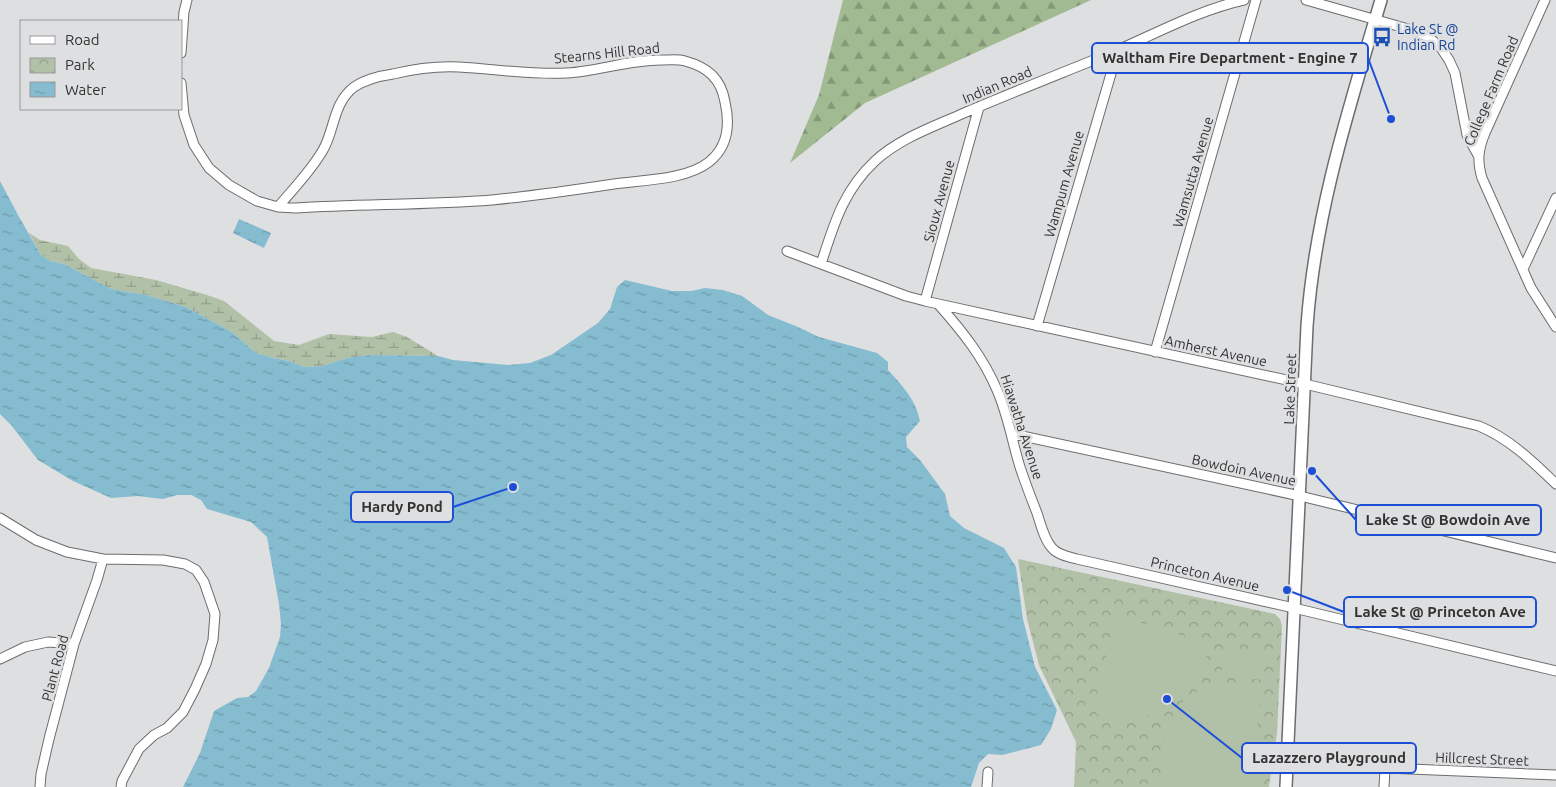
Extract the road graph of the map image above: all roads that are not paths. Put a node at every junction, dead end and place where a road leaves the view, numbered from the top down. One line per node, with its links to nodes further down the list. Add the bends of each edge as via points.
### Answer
1 (187, 0): 8 (street)
2 (1244, 0): 9 (street, Indian Road, via 1212,10)
3 (1256, 0): 22 (street, Wamsutta Avenue)
4 (1306, 0): 7 (street)
5 (1381, 0): 7 (street, Lake Street)
6 (1545, 0): 12 (street, College Farm Road)
7 (1376, 19): 12 (street, via 1419,32 1441,48 1455,74 1467,135); 23 (street, Lake Street, via 1321,218 1309,301)
8 (182, 39)
9 (1118, 50): 11 (street, Indian Road); 20 (street, Wampum Avenue)
10 (182, 94): 14 (street, Stearns Hill Road, via 184,115 194,145 209,168 256,201)
11 (979, 107): 16 (street, Indian Road, via 912,136 875,161 856,180 843,202); 18 (street, Sioux Avenue)
12 (1478, 155): 17 (street, College Farm Road, via 1482,178)
13 (1556, 198): 17 (street)
14 (278, 206): 14 (street, Stearns Hill Road, via 321,153 341,100 354,87 371,78 457,67 570,73 651,59 683,60 714,75 722,87 726,103 728,127 723,147 710,162 694,171 492,200 296,208)
15 (787, 251): 16 (street)
16 (822, 264): 18 (street)
17 (1523, 269): 21 (street, College Farm Road)
18 (925, 301): 19 (street)
19 (939, 305): 20 (street, Amherst Avenue); 24 (street, Hiawatha Avenue, via 966,336 989,372)
20 (1037, 326): 22 (street, Amherst Avenue)
21 (1556, 327)
22 (1155, 352): 23 (street, Amherst Avenue)
23 (1305, 384): 25 (street, Amherst Avenue, via 1479,426 1519,449); 26 (street, Lake Street)
24 (1012, 434): 26 (street, Bowdoin Avenue); 28 (street, Hiawatha Avenue, via 1020,467 1048,543)
25 (1556, 484)
26 (1300, 496): 30 (street, Bowdoin Avenue); 31 (street, Lake Street)
27 (0, 518): 29 (street, via 36,540 67,552)
28 (1054, 550): 31 (street, Princeton Avenue, via 1071,557)
29 (103, 558): 32 (street, Plant Road); 40 (street, via 185,564 196,570 204,582 215,614 206,664 187,705 167,728 139,749)
30 (1556, 558)
31 (1294, 608): 34 (street, Princeton Avenue); 35 (street, Lake Street)
32 (74, 644): 33 (street, via 48,642 25,647); 39 (street, Plant Road)
33 (0, 659)
34 (1556, 671)
35 (1286, 764): 36 (street, Hillcrest Street); 42 (street, Lake Street)
36 (1385, 769): 38 (street, Hillcrest Street); 43 (street)
37 (988, 772): 41 (street)
38 (1556, 775)
39 (40, 787)
40 (122, 787)
41 (987, 787)
42 (1286, 787)
43 (1384, 787)

